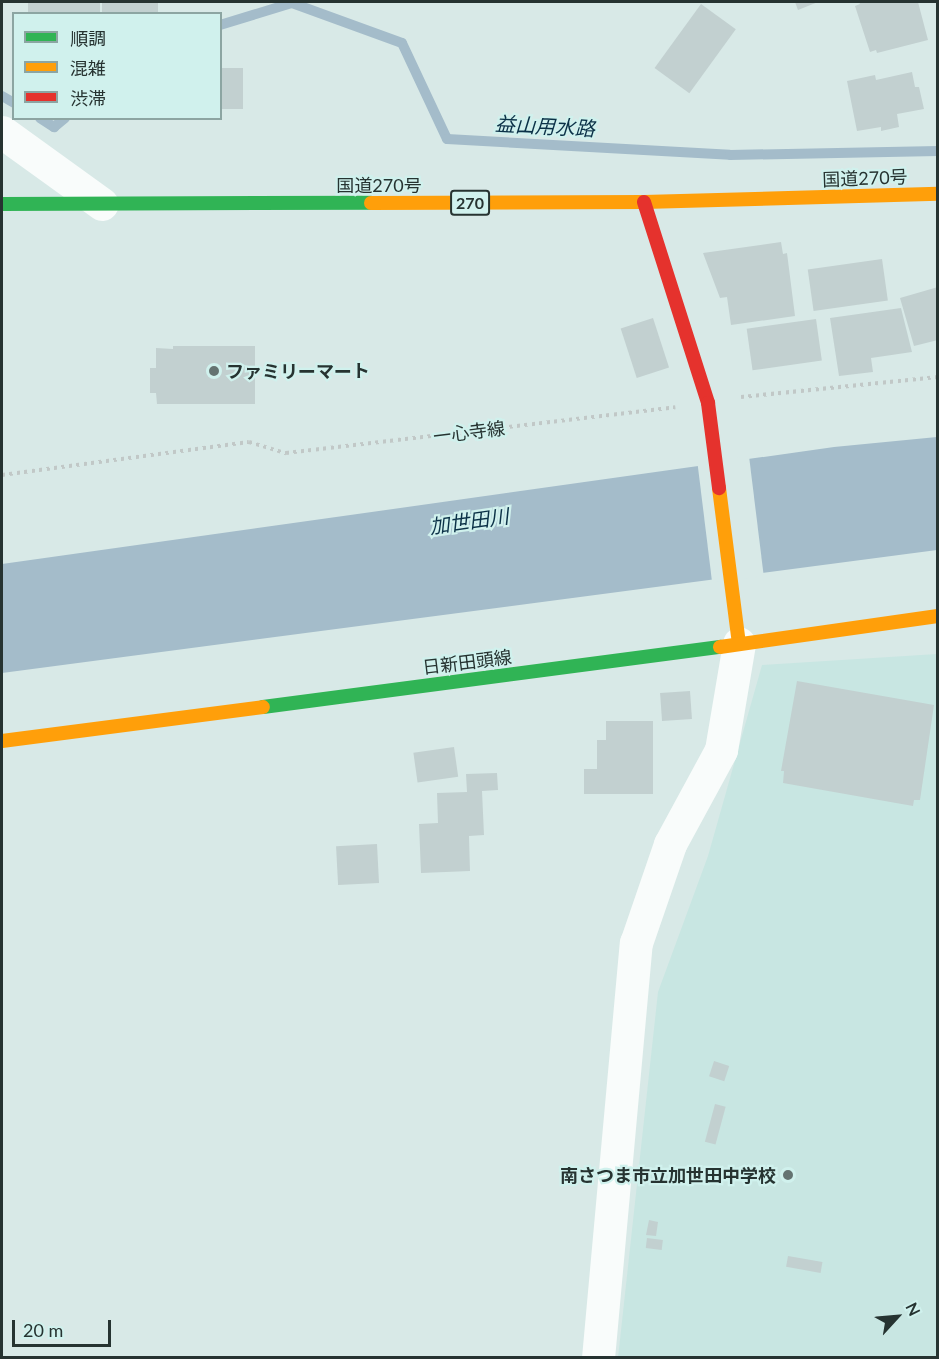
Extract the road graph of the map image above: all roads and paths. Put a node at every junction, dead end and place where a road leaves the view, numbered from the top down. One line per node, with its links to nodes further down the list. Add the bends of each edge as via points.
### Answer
1 (2, 132): 5 (street)
2 (938, 194): 3 (main road, 国道270号 / 270)
3 (644, 202): 5 (main road, 国道270号 / 270); 7 (main road)
4 (2, 204): 5 (main road, 国道270号 / 270)
5 (102, 204)
6 (938, 377): 7 (path, 一心寺線, via 733,398)
7 (709, 409): 8 (path, 一心寺線, via 286,453 249,442); 10 (main road)
8 (2, 475)
9 (938, 616): 10 (main road, 日新田頭線)
10 (738, 632): 11 (main road, 日新田頭線); 12 (street, via 721,750 670,844 636,944)
11 (2, 741)
12 (598, 1358)

